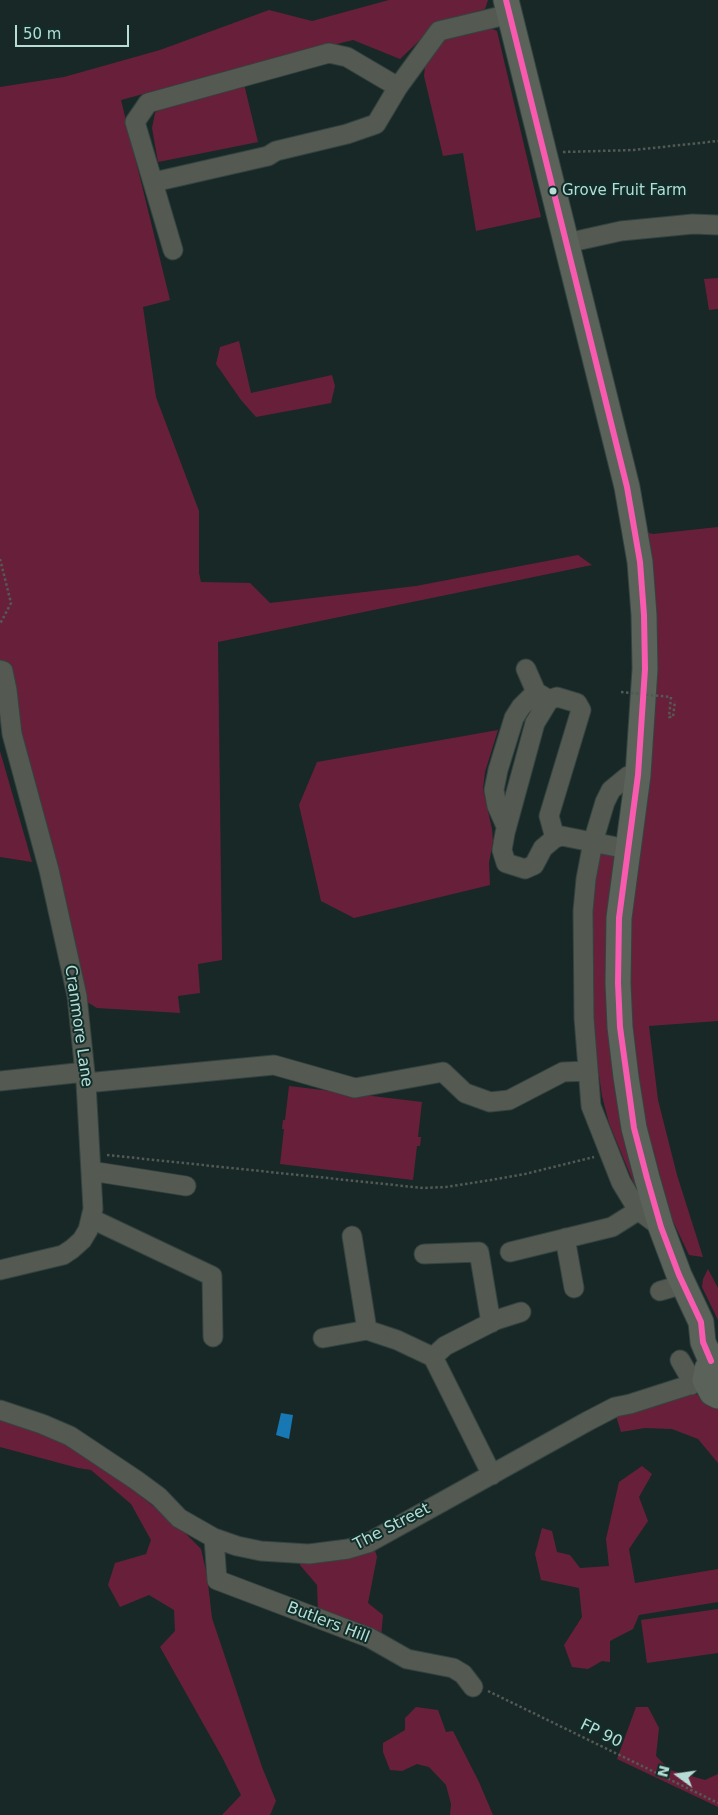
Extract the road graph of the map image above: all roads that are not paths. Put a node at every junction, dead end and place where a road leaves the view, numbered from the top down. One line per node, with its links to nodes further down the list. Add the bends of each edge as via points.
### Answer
1 (508, 7): 2 (street, via 439,31); 5 (main road)
2 (398, 87): 3 (street, via 376,124 276,151 268,156); 3 (street, via 347,57 329,53 148,103 135,122)
3 (154, 182): 6 (street)
4 (718, 225): 5 (street, via 693,224 621,231)
5 (567, 243): 10 (main road, via 627,487 640,562 645,669)
6 (173, 250)
7 (526, 669): 9 (street)
8 (0, 670): 15 (street, Cranmore Lane, via 3,671 7,690 12,734 49,870 77,996)
9 (542, 696): 11 (street, via 567,699 577,703 581,710 549,816); 11 (street, via 506,826 502,850 506,863 525,869 534,865 543,848)
10 (638, 775): 12 (street, via 628,776 611,790); 13 (main road)
11 (555, 838): 12 (street, via 562,836)
12 (593, 842): 13 (street); 14 (street, via 583,911)
13 (627, 849): 21 (main road, via 618,932 620,1027 634,1128)
14 (588, 1071): 15 (street, via 563,1072 508,1100 490,1102 465,1093 443,1072 355,1088 274,1065); 19 (street, via 591,1106 621,1182)
15 (86, 1078): 16 (street); 17 (street, Cranmore Lane)
16 (0, 1081)
17 (91, 1162): 18 (street); 20 (street, Cranmore Lane)
18 (186, 1186)
19 (640, 1210): 21 (street); 23 (street, via 612,1227)
20 (92, 1220): 26 (street, Cranmore Lane, via 82,1240 63,1255); 33 (street, via 212,1276)
21 (661, 1227): 27 (main road)
22 (352, 1236): 32 (street)
23 (565, 1238): 24 (street); 28 (street)
24 (510, 1252)
25 (424, 1254): 31 (street, via 479,1252)
26 (0, 1270)
27 (684, 1284): 29 (street); 37 (main road)
28 (574, 1288)
29 (660, 1291)
30 (522, 1312): 31 (street)
31 (491, 1323): 35 (street, via 445,1346)
32 (367, 1330): 34 (street); 35 (street)
33 (213, 1337)
34 (323, 1338)
35 (433, 1356): 39 (street)
36 (680, 1360): 37 (street, via 688,1374)
37 (709, 1363): 39 (street, The Street, via 560,1435)
38 (0, 1410): 40 (street, The Street, via 70,1436 136,1480 179,1518)
39 (492, 1475): 40 (street, The Street, via 387,1534 348,1549 329,1553 285,1553 237,1546)
40 (214, 1538): 41 (street, Butlers Hill, via 217,1580 370,1638 407,1659 453,1668 463,1674)
41 (473, 1687)

